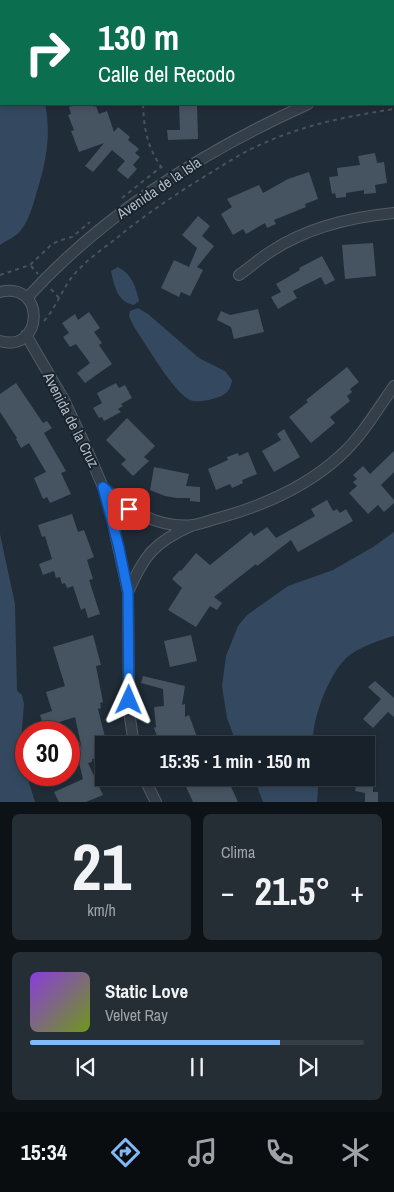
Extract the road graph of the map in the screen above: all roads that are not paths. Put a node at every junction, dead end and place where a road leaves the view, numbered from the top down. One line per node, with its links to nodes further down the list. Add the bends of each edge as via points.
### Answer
1 (306, 105): 5 (street, Avenida de la Isla, via 264,124 136,202 54,269)
2 (394, 213): 3 (street, via 360,217 310,232 270,252)
3 (239, 275)
4 (0, 292): 5 (street, via 14,291)
5 (27, 298): 6 (street, via 34,317)
6 (26, 335): 7 (street, via 12,342); 9 (street, Avenida de la Cruz, via 64,400)
7 (0, 340)
8 (394, 386): 10 (street, via 363,431 322,472 237,514)
9 (103, 487): 10 (street, via 116,500 141,515); 11 (street, Avenida de la Cruz)
10 (193, 525): 11 (street, via 171,534 156,545 137,572)
11 (128, 592): 12 (street, Avenida de la Cruz, via 129,711)
12 (133, 736)
13 (148, 786): 14 (street)
14 (156, 802)

